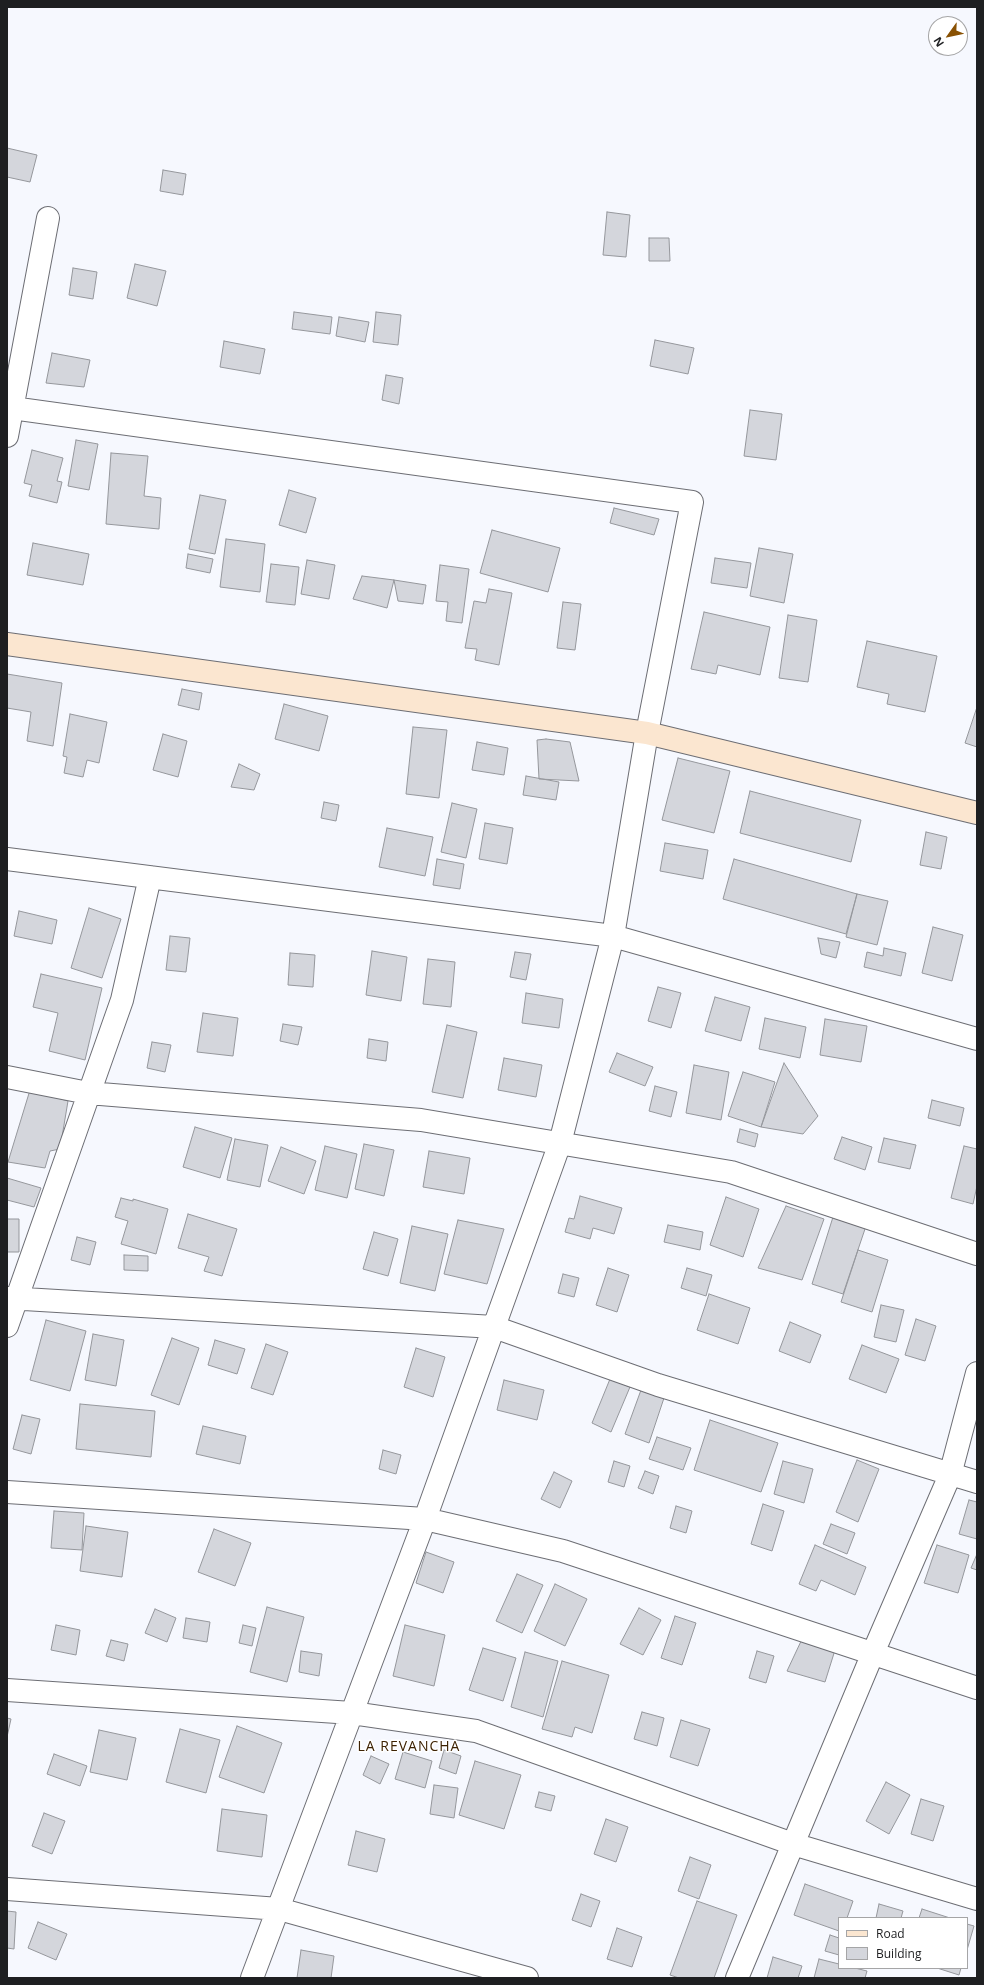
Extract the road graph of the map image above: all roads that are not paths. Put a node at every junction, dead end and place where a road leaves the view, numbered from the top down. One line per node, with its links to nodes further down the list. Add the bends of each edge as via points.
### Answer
1 (48, 218): 2 (street)
2 (12, 408): 3 (street); 5 (street, via 692,502)
3 (7, 436)
4 (7, 644): 5 (street)
5 (647, 732): 6 (street); 9 (street)
6 (977, 813)
7 (7, 859): 8 (street)
8 (150, 877): 9 (street); 12 (street, via 122,1000)
9 (612, 936): 10 (street); 13 (street)
10 (977, 1039)
11 (7, 1077): 12 (street)
12 (88, 1093): 13 (street, via 421,1120); 15 (street)
13 (560, 1144): 14 (street, via 731,1172); 17 (street)
14 (977, 1254)
15 (12, 1299): 16 (street); 17 (street)
16 (7, 1326)
17 (494, 1328): 19 (street, via 658,1385); 22 (street)
18 (977, 1373): 19 (street)
19 (950, 1475): 20 (street); 23 (street)
20 (977, 1482)
21 (7, 1492): 22 (street)
22 (425, 1518): 23 (street, via 563,1551); 26 (street)
23 (873, 1654): 24 (street); 27 (street)
24 (977, 1688)
25 (7, 1690): 26 (street)
26 (352, 1713): 27 (street, via 476,1731); 30 (street)
27 (793, 1844): 29 (street); 33 (street)
28 (7, 1889): 30 (street)
29 (977, 1899)
30 (279, 1909): 31 (street); 32 (street)
31 (252, 1978)
32 (527, 1978)
33 (737, 1978)

